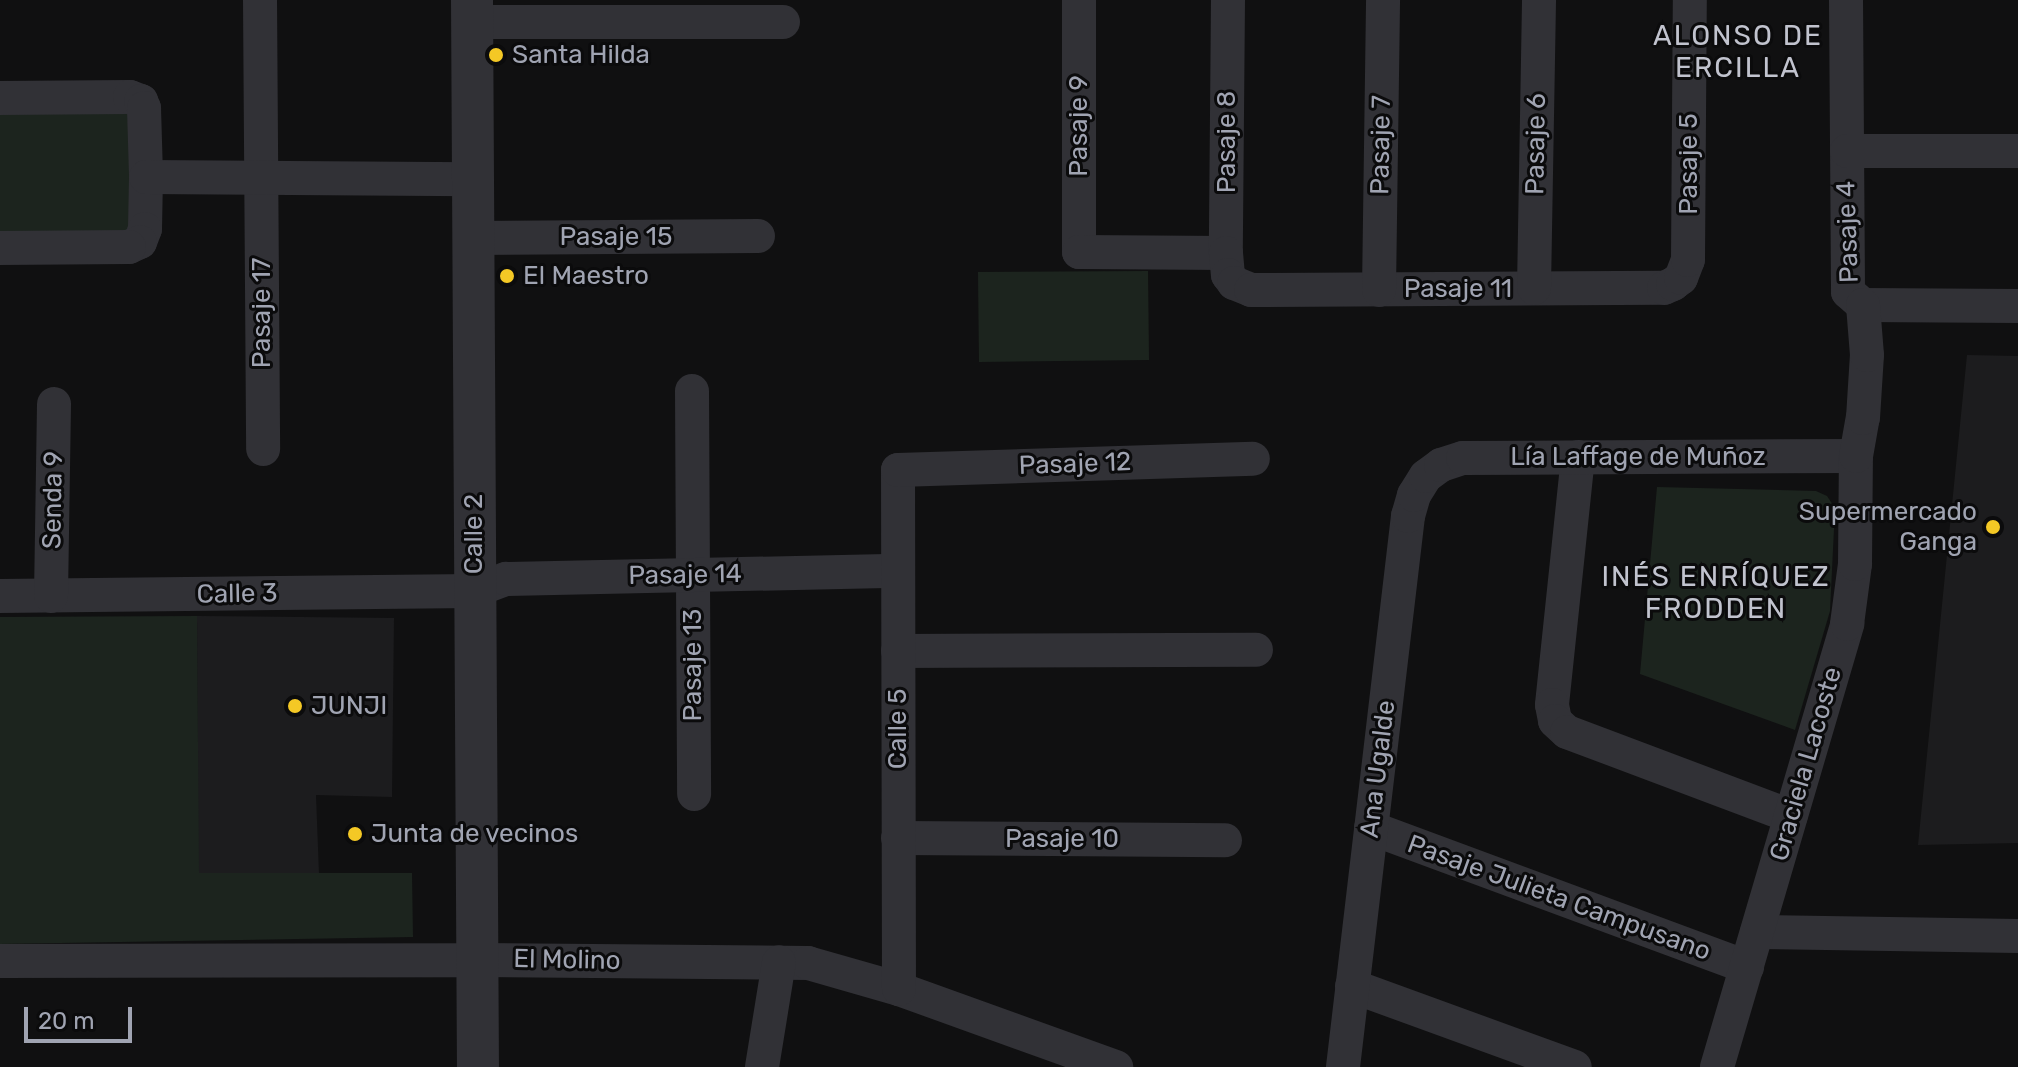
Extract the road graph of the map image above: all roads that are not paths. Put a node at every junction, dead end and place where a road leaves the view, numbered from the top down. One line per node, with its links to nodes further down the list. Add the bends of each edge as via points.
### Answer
1 (260, 0): 14 (street, Pasaje 17)
2 (1079, 0): 19 (street, Pasaje 9, via 1079,252)
3 (1228, 0): 19 (street, Pasaje 8)
4 (1383, 0): 22 (street, Pasaje 7)
5 (1539, 0): 21 (street, Pasaje 6)
6 (1690, 0): 20 (street, Pasaje 5, via 1688,260)
7 (1846, 0): 11 (street, Pasaje 4)
8 (472, 11): 9 (street); 15 (street, Calle 2)
9 (783, 22)
10 (0, 98): 13 (street, via 141,101)
11 (1847, 151): 12 (street); 23 (street, Pasaje 4, via 1847,285 1851,298)
12 (2018, 151)
13 (146, 177): 14 (street); 18 (street, via 140,242 129,247)
14 (261, 178): 15 (street); 27 (street, Pasaje 17)
15 (473, 179): 17 (street, Calle 2)
16 (758, 236): 17 (street, Pasaje 15)
17 (473, 238): 35 (street, Calle 2)
18 (0, 248)
19 (1230, 268): 22 (street, Pasaje 11, via 1251,290)
20 (1681, 278): 21 (street, Pasaje 11, via 1664,288)
21 (1534, 288): 22 (street, Pasaje 11)
22 (1379, 290)
23 (1863, 305): 24 (street); 28 (street, Pasaje 4, via 1867,355)
24 (2018, 306)
25 (692, 391): 34 (street, Pasaje 13)
26 (54, 404): 37 (street, Senda 9)
27 (263, 449)
28 (1856, 456): 29 (street, Lía Laffage de Muñoz); 41 (street, Graciela Lacoste, via 1852,597)
29 (1578, 457): 32 (street, Lía Laffage de Muñoz, via 1463,458); 41 (street, via 1552,705 1555,721 1567,732)
30 (1253, 459): 31 (street, Pasaje 12)
31 (898, 470): 33 (street, Calle 5)
32 (1426, 476): 42 (street, Ana Ugalde, via 1408,516)
33 (898, 571): 34 (street, Pasaje 14); 39 (street, Calle 5)
34 (693, 574): 35 (street, Pasaje 14, via 506,579); 40 (street, Pasaje 13)
35 (474, 591): 37 (street, Calle 3); 47 (street, Calle 2)
36 (0, 596): 37 (street, Calle 3)
37 (51, 596)
38 (1256, 650): 39 (street)
39 (898, 651): 43 (street, Calle 5)
40 (694, 794)
41 (1791, 816): 45 (street, Graciela Lacoste)
42 (1371, 828): 50 (street, Pasaje Julieta Campusano); 51 (street, Ana Ugalde)
43 (898, 838): 44 (street, Pasaje 10); 52 (street, Calle 5)
44 (1225, 840)
45 (1757, 932): 46 (street); 50 (street, Graciela Lacoste)
46 (2018, 936)
47 (477, 960): 48 (street, El Molino); 49 (street, El Molino); 53 (street, Calle 2)
48 (0, 961)
49 (779, 962): 52 (street, El Molino, via 829,968); 54 (street)
50 (1747, 967): 58 (street, Graciela Lacoste)
51 (1352, 986): 56 (street, Ana Ugalde); 57 (street)
52 (899, 989): 55 (street, El Molino)
53 (478, 1067)
54 (762, 1067)
55 (1116, 1067)
56 (1343, 1067)
57 (1575, 1067)
58 (1717, 1067)

